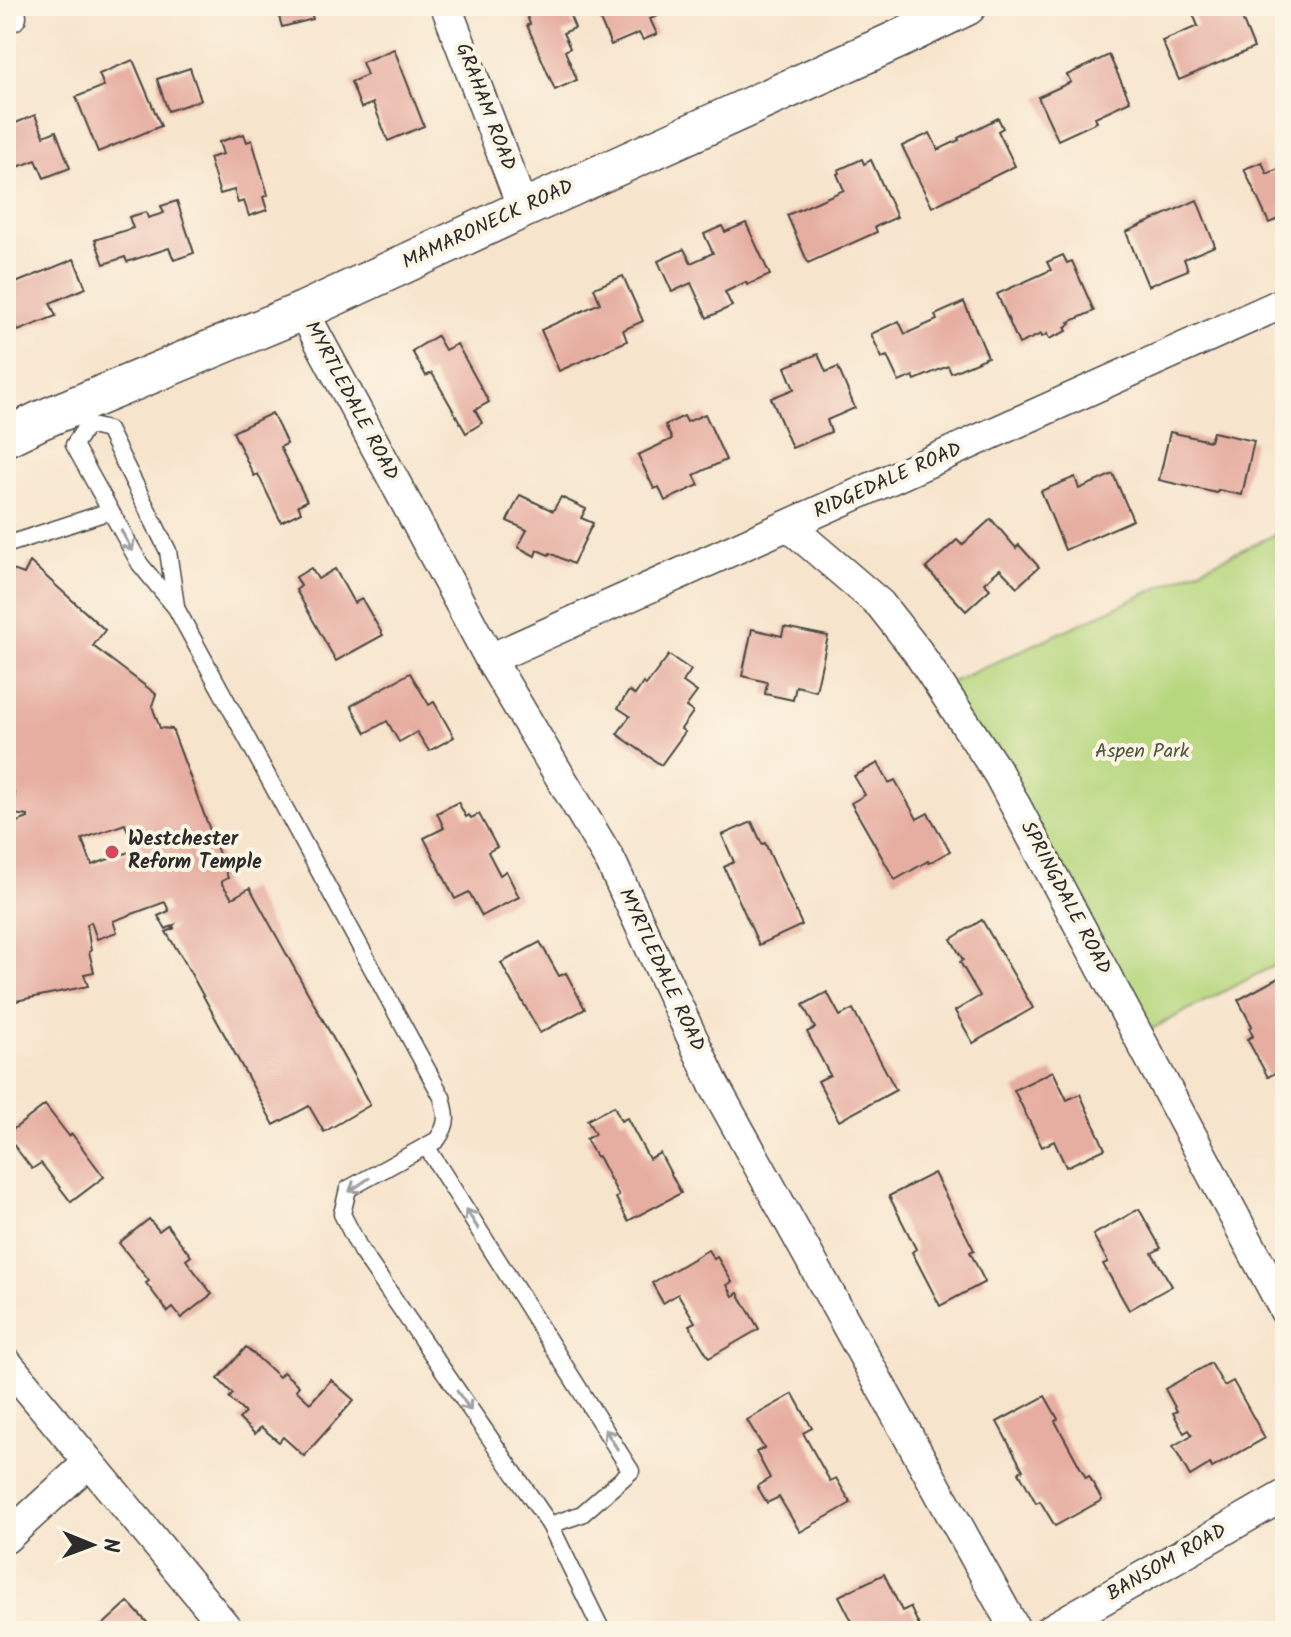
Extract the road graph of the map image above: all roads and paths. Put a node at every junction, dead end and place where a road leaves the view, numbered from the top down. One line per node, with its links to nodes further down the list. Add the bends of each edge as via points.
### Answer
1 (446, 6): 3 (street, GRAHAM ROAD)
2 (967, 6): 3 (street, MAMARONECK ROAD)
3 (523, 209): 5 (street, MAMARONECK ROAD)
4 (1285, 302): 9 (street, RIDGEDALE ROAD)
5 (303, 311): 6 (street, MAMARONECK ROAD); 12 (street, MYRTLEDALE ROAD)
6 (82, 415): 7 (street, MAMARONECK ROAD); 8 (lane, via 74,445); 11 (lane, via 108,430 168,551)
7 (6, 437)
8 (110, 511): 10 (lane); 11 (lane, one-way to 11, via 140,564)
9 (789, 526): 12 (street, RIDGEDALE ROAD); 14 (street, SPRINGDALE ROAD, via 880,604 998,773)
10 (6, 545)
11 (176, 608): 13 (lane, via 442,1097 446,1128)
12 (490, 659): 22 (street, MYRTLEDALE ROAD, via 611,862 714,1085)
13 (426, 1146): 18 (lane, one-way to 13, via 582,1514 631,1471); 18 (lane, one-way to 18, via 348,1189 342,1214 361,1251)
14 (1285, 1311)
15 (6, 1362): 16 (street)
16 (88, 1463): 19 (street); 20 (street)
17 (1285, 1495): 23 (street, BANSOM ROAD)
18 (550, 1525): 21 (lane)
19 (6, 1538)
20 (229, 1631)
21 (602, 1631)
22 (1016, 1631)
23 (1048, 1631)

